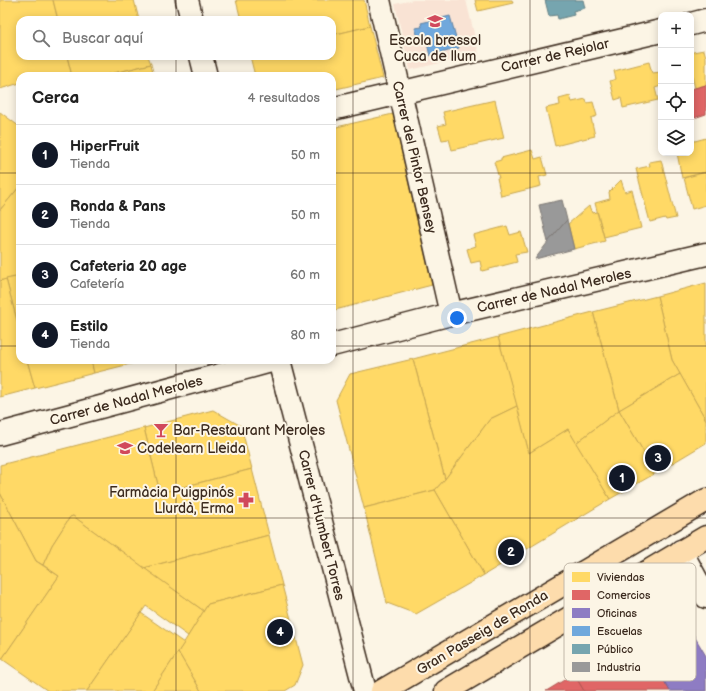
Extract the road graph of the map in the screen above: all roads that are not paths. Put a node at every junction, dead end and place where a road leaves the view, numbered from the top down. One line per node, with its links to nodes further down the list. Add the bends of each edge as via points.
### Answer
1 (187, 0): 3 (street)
2 (379, 0): 9 (street, Carrer del Pintor Bensey)
3 (191, 16)
4 (706, 20): 5 (street)
5 (694, 23)
6 (658, 32): 9 (street, Carrer de Rejolar)
7 (202, 60): 8 (street)
8 (205, 72)
9 (400, 92): 10 (street, Carrer de Rejolar); 12 (street, Carrer del Pintor Bensey)
10 (336, 108)
11 (706, 254): 12 (street, Carrer de Nadal Meroles)
12 (451, 314): 13 (street, Carrer de Nadal Meroles)
13 (336, 344)
14 (260, 364): 16 (street, Carrer de Nadal Meroles)
15 (280, 364): 27 (street, Carrer d'Humbert Torres)
16 (0, 434)
17 (706, 500): 20 (main road, Gran Passeig de Ronda)
18 (706, 538): 19 (main road)
19 (681, 552): 21 (main road); 22 (street)
20 (599, 563)
21 (662, 563)
22 (687, 563)
23 (696, 579): 25 (street)
24 (564, 584): 28 (main road, Gran Passeig de Ronda)
25 (706, 597)
26 (564, 621): 29 (main road)
27 (365, 691)
28 (382, 691)
29 (446, 691)

